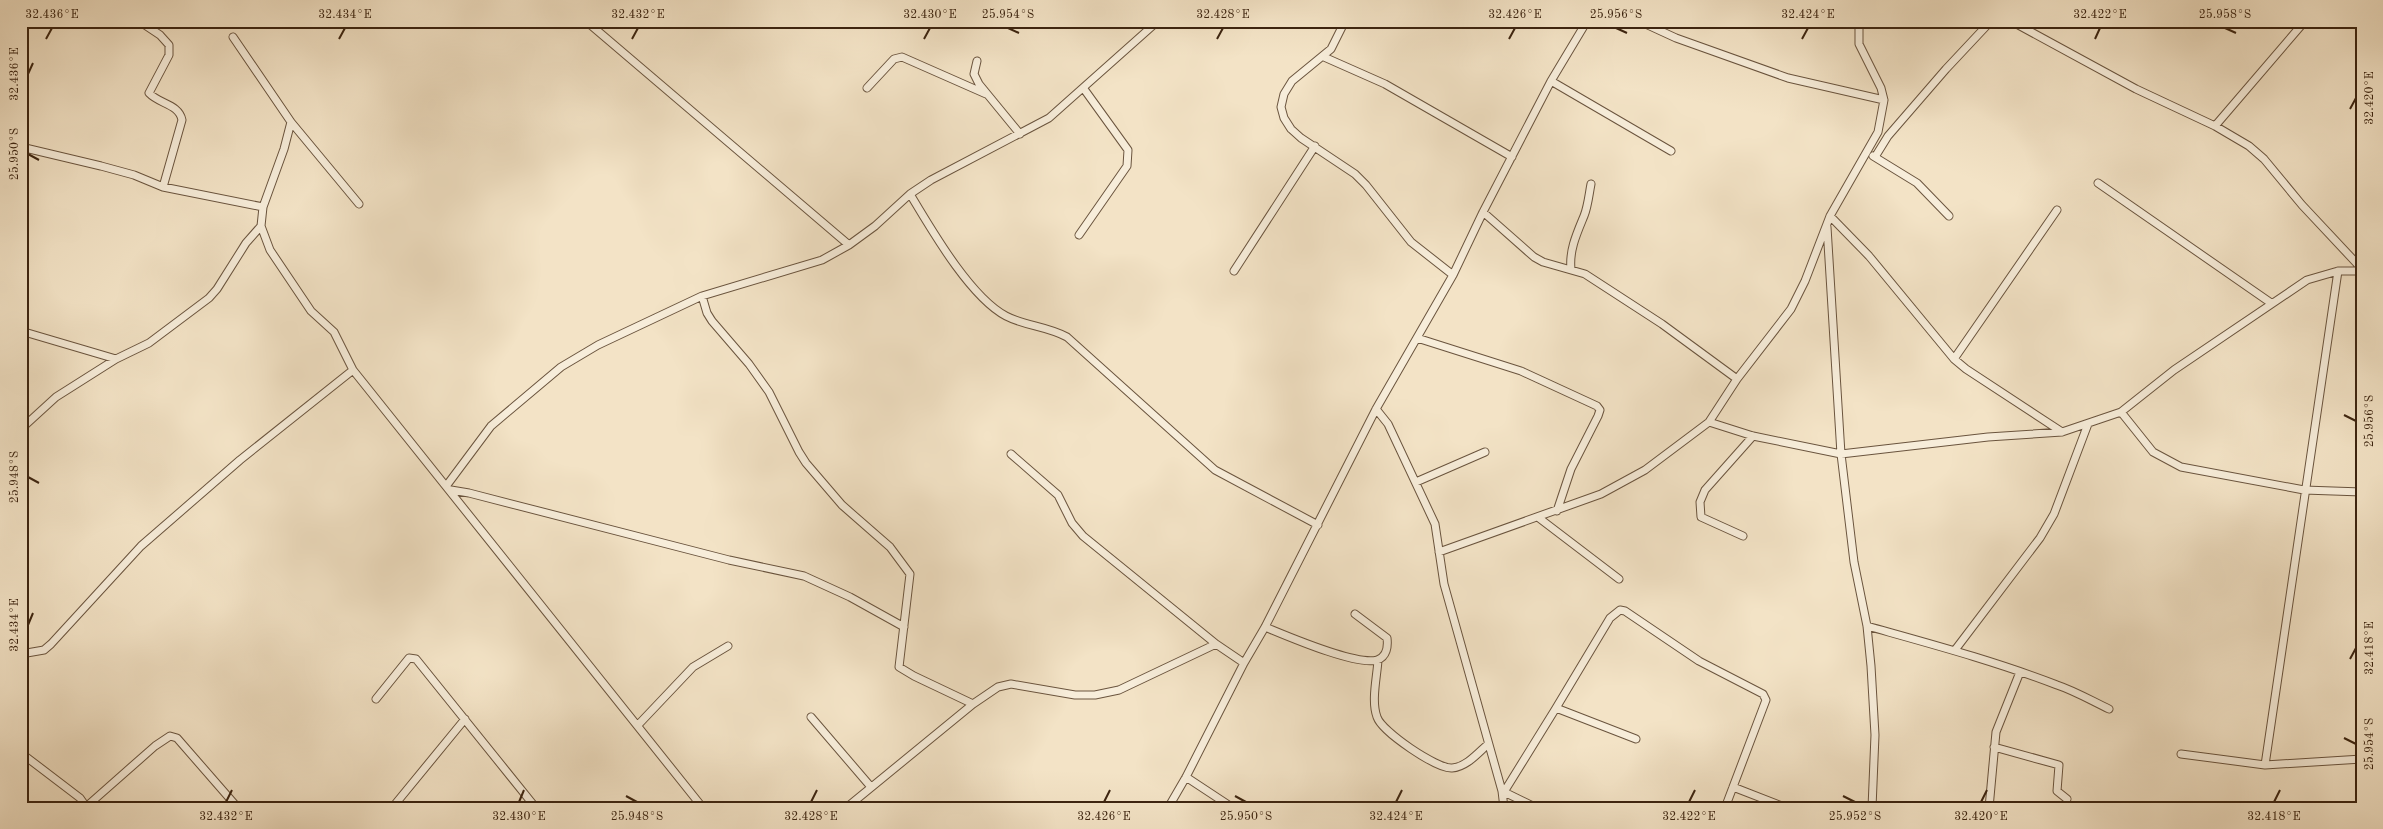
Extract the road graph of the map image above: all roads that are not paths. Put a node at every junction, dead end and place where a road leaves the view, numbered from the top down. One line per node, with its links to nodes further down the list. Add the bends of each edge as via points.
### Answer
1 (139, 21): 12 (street)
2 (154, 21): 12 (street)
3 (586, 21): 43 (street)
4 (1158, 21): 18 (street)
5 (1345, 21): 14 (street)
6 (1587, 21): 16 (street)
7 (1640, 21): 20 (street, via 1676,38 1788,78)
8 (1859, 21): 20 (street, via 1859,44)
9 (1991, 21): 29 (street, via 1888,136)
10 (2011, 21): 22 (street, via 2136,89)
11 (2305, 21): 22 (street)
12 (155, 32): 32 (street, via 166,40 170,51 150,93 176,109 182,120)
13 (232, 37): 21 (street)
14 (1324, 57): 24 (street, via 1292,80 1281,107 1291,129); 28 (street, via 1385,84)
15 (977, 61): 19 (street, via 974,74)
16 (1551, 81): 26 (street); 28 (street)
17 (867, 88): 19 (street, via 894,59 902,57)
18 (1084, 88): 23 (street, via 1049,118); 42 (street, via 1128,150 1128,160 1122,174)
19 (986, 94): 23 (street)
20 (1884, 100): 27 (street, via 1878,132)
21 (291, 122): 34 (street); 35 (street)
22 (2215, 126): 45 (street, via 2264,159)
23 (1020, 134): 33 (street)
24 (1315, 146): 46 (street); 48 (street, via 1355,174 1411,242)
25 (21, 147): 32 (street, via 134,175)
26 (1671, 151)
27 (1868, 153): 29 (street); 38 (street)
28 (1512, 157): 37 (street)
29 (1875, 157): 39 (street, via 1917,183)
30 (2098, 183): 50 (street)
31 (1591, 184): 44 (street, via 1585,214 1570,257)
32 (163, 187): 35 (street)
33 (910, 194): 43 (street); 73 (street, via 943,247 994,309 1014,320 1067,337 1215,470)
34 (359, 204)
35 (263, 207): 41 (street)
36 (2057, 210): 54 (street)
37 (1483, 212): 44 (street, via 1534,257); 48 (street)
38 (1830, 216): 40 (street); 54 (street, via 1870,256)
39 (1949, 216)
40 (1827, 224): 56 (street, via 1791,310); 66 (street)
41 (261, 226): 53 (street, via 209,298 149,342); 55 (street, via 270,250 311,311 334,332)
42 (1079, 235)
43 (849, 245): 49 (street, via 822,260)
44 (1571, 269): 56 (street, via 1585,274 1633,304)
45 (2362, 270): 47 (street)
46 (1234, 271)
47 (2338, 271): 50 (street, via 2307,280); 69 (street)
48 (1453, 275): 52 (street)
49 (702, 296): 68 (street, via 598,345 561,367 491,426); 79 (street, via 712,321 769,392 806,463 842,505 890,547 910,574)
50 (2271, 303): 58 (street, via 2174,370)
51 (21, 331): 53 (street)
52 (1417, 338): 57 (street); 71 (street, via 1520,371 1597,406 1600,410 1598,416 1571,469)
53 (116, 359): 61 (street, via 56,396)
54 (1954, 359): 62 (street)
55 (353, 370): 68 (street); 84 (street, via 240,460 141,546 44,650)
56 (1737, 379): 59 (street)
57 (1376, 409): 67 (street, via 1388,424); 73 (street)
58 (2121, 412): 60 (street); 69 (street, via 2153,452 2166,461 2181,467)
59 (1709, 422): 63 (street); 71 (street, via 1626,482)
60 (2088, 424): 62 (street); 83 (street, via 2054,514 2040,538)
61 (21, 429)
62 (2062, 432): 66 (street)
63 (1753, 436): 66 (street); 74 (street, via 1705,490 1700,502 1701,517)
64 (1485, 452): 67 (street)
65 (1011, 454): 81 (street, via 1058,495 1072,523 1083,536)
66 (1841, 454): 78 (street, via 1854,562)
67 (1416, 482): 75 (street, via 1435,524)
68 (449, 488): 79 (street, via 729,560 804,576); 94 (street)
69 (2304, 490): 70 (street); 101 (street)
70 (2362, 492)
71 (1557, 511): 72 (street)
72 (1539, 518): 75 (street); 76 (street)
73 (1318, 525): 80 (street)
74 (1743, 536)
75 (1439, 552): 96 (street, via 1444,584)
76 (1619, 579)
77 (1355, 614): 85 (street, via 1387,638 1388,647)
78 (1867, 626): 83 (street); 108 (street, via 1876,735)
79 (904, 627): 89 (street, via 899,666)
80 (1265, 627): 85 (street, via 1330,651 1362,660); 86 (street)
81 (1216, 644): 86 (street); 89 (street, via 1119,690 1075,695 1011,684 998,687)
82 (728, 646): 94 (street, via 693,668)
83 (1955, 650): 87 (street)
84 (21, 654)
85 (1378, 660): 96 (street, via 1377,717 1392,735 1442,767 1452,768 1467,762)
86 (1244, 663): 102 (street)
87 (2020, 672): 91 (street, via 2060,685); 97 (street, via 1999,722)
88 (376, 699): 93 (street, via 409,658 413,658 420,662)
89 (973, 704): 103 (street)
90 (1556, 708): 95 (street); 104 (street, via 1610,618 1620,610 1625,611 1699,661 1763,694 1766,706); 105 (street)
91 (2109, 709)
92 (811, 717): 103 (street)
93 (465, 719): 110 (street); 111 (street)
94 (638, 725): 112 (street)
95 (1636, 739)
96 (1487, 745): 105 (street)
97 (1994, 747): 106 (street, via 2059,765 2057,791); 120 (street)
98 (21, 753): 107 (street, via 80,798)
99 (2181, 754): 101 (street)
100 (2362, 759): 101 (street)
101 (2265, 765)
102 (1186, 777): 114 (street); 115 (street)
103 (871, 787): 113 (street)
104 (1733, 787): 118 (street); 119 (street)
105 (1503, 791): 116 (street); 117 (street)
106 (2067, 799)
107 (87, 807): 109 (street, via 170,736 177,738)
108 (1873, 807)
109 (238, 808)
110 (392, 808)
111 (536, 808)
112 (703, 808)
113 (846, 808)
114 (1168, 808)
115 (1233, 808)
116 (1504, 808)
117 (1537, 808)
118 (1725, 808)
119 (1788, 808)
120 (1989, 808)

